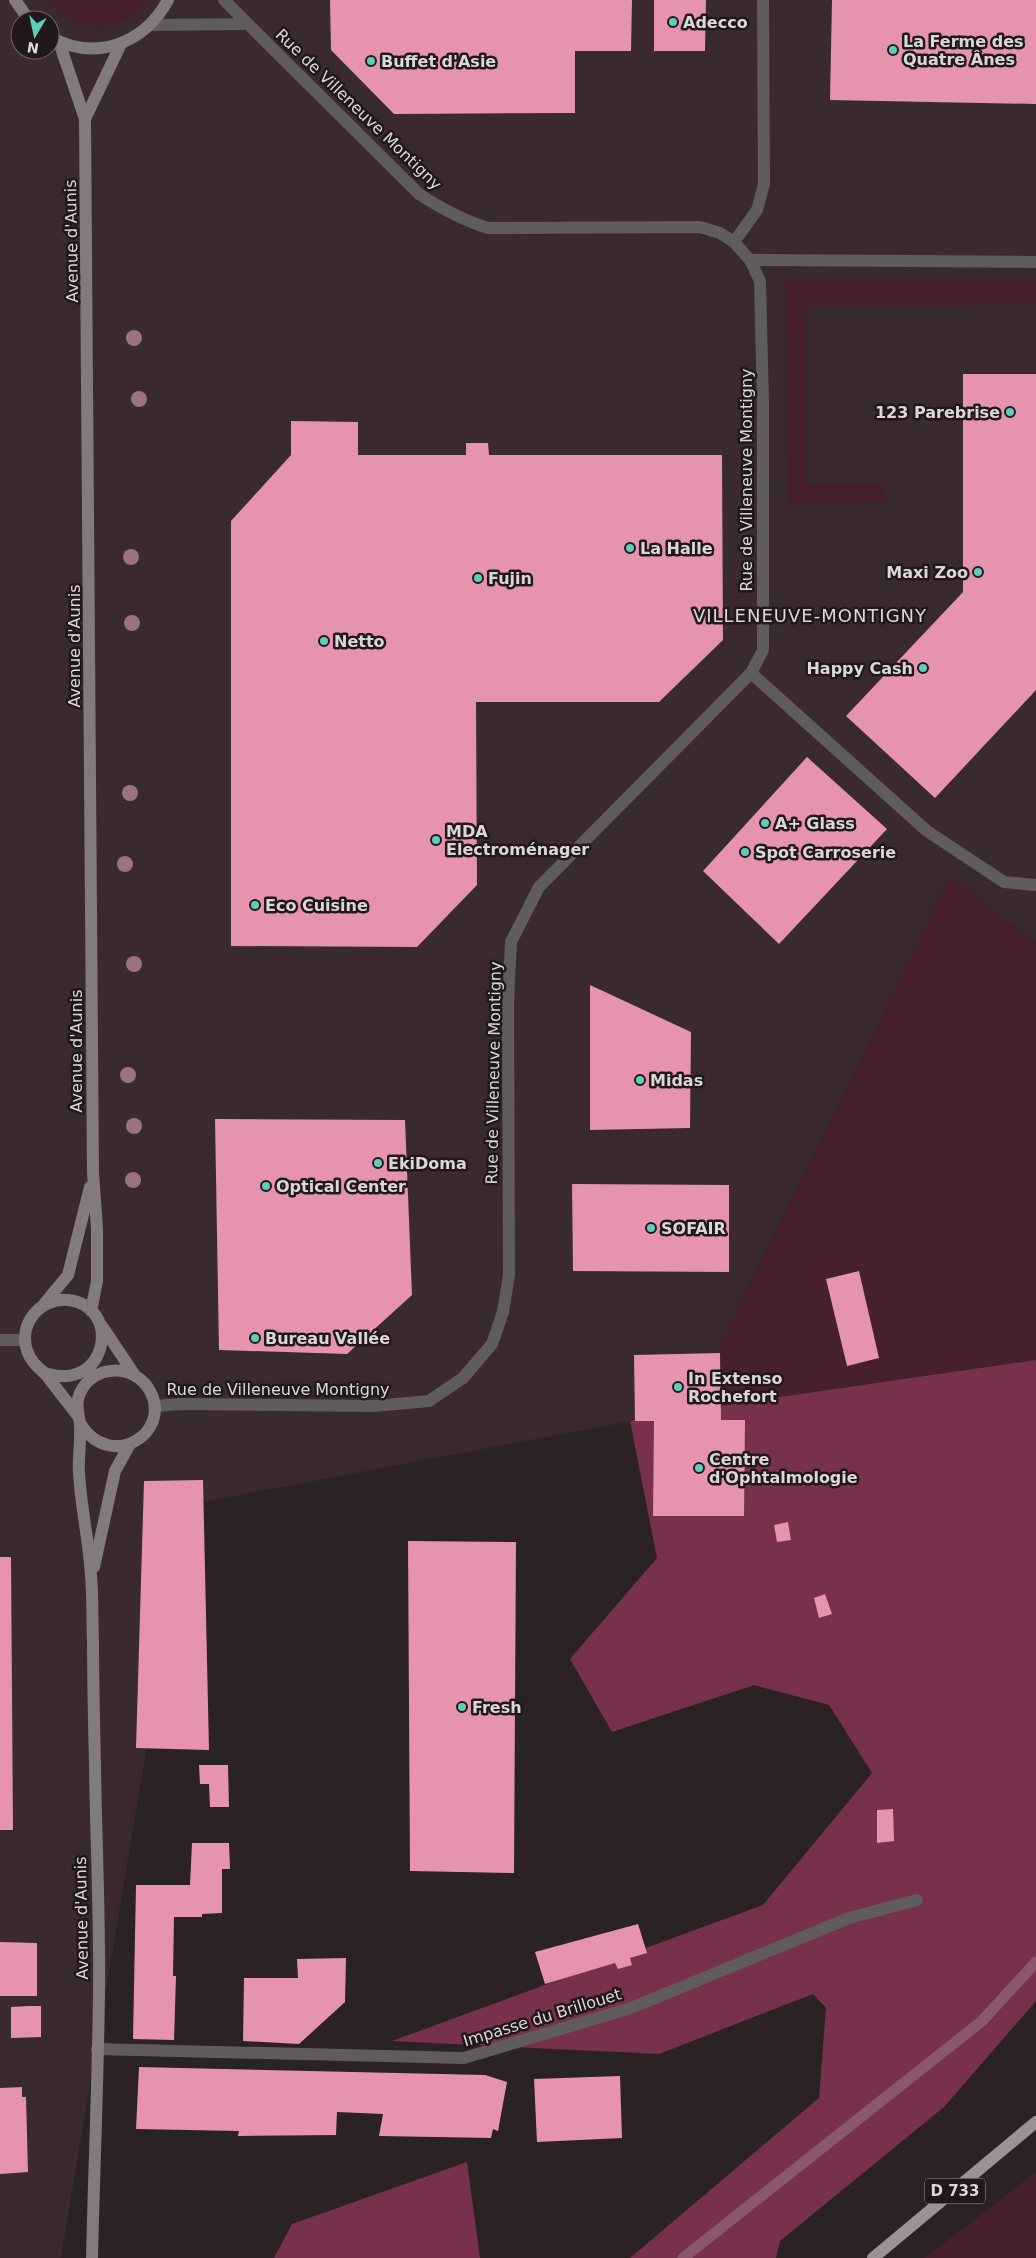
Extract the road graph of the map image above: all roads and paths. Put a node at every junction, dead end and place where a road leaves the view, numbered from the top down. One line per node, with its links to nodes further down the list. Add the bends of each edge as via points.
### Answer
1 (168, 0): 5 (main road)
2 (224, 0): 4 (street, Rue de Villeneuve Montigny)
3 (763, 0): 10 (street, via 764,184 757,210)
4 (248, 24): 5 (street); 10 (street, Rue de Villeneuve Montigny, via 419,194 461,219 488,228 700,227 720,233)
5 (151, 25): 7 (main road)
6 (60, 42): 7 (main road, via 79,48)
7 (121, 44): 9 (main road, Avenue d'Aunis)
8 (60, 53): 9 (main road, Avenue d'Aunis)
9 (85, 119): 15 (main road, Avenue d'Aunis)
10 (734, 242): 11 (street, Rue de Villeneuve Montigny)
11 (750, 260): 12 (street); 13 (street, Rue de Villeneuve Montigny, via 760,281 763,434 763,650)
12 (1036, 262)
13 (751, 673): 14 (street, via 927,830 1004,882); 23 (street, Rue de Villeneuve Montigny, via 540,887 511,942 508,1003 509,1275 503,1312 492,1344 463,1378 429,1401 374,1406)
14 (1036, 885)
15 (93, 1173): 16 (main road, Avenue d'Aunis, via 68,1275); 17 (main road, Avenue d'Aunis, via 97,1281)
16 (42, 1305): 17 (main road, via 68,1300 81,1303); 20 (main road, Avenue d'Aunis, via 29,1320)
17 (91, 1311): 18 (main road)
18 (100, 1323): 21 (main road, via 102,1347 89,1368 67,1377); 22 (main road)
19 (0, 1340): 20 (street)
20 (25, 1340): 21 (main road, via 28,1353)
21 (44, 1372): 24 (main road)
22 (134, 1374): 23 (main road, via 144,1382); 24 (main road, Avenue d'Aunis, via 110,1370 88,1381 77,1403)
23 (155, 1406): 25 (main road, Avenue d'Aunis, via 148,1429)
24 (79, 1419): 25 (main road, via 86,1433 95,1441 118,1447); 26 (main road, Avenue d'Aunis, via 79,1472)
25 (130, 1444): 26 (main road, Avenue d'Aunis, via 115,1471)
26 (92, 1577): 28 (main road, Avenue d'Aunis, via 99,1991)
27 (917, 1900): 28 (street, Impasse du Brillouet, via 849,1918 631,2008 464,2058)
28 (97, 2049): 30 (main road, Avenue d'Aunis)
29 (1036, 2122): 31 (main road, D 733)
30 (92, 2258)
31 (874, 2258)

